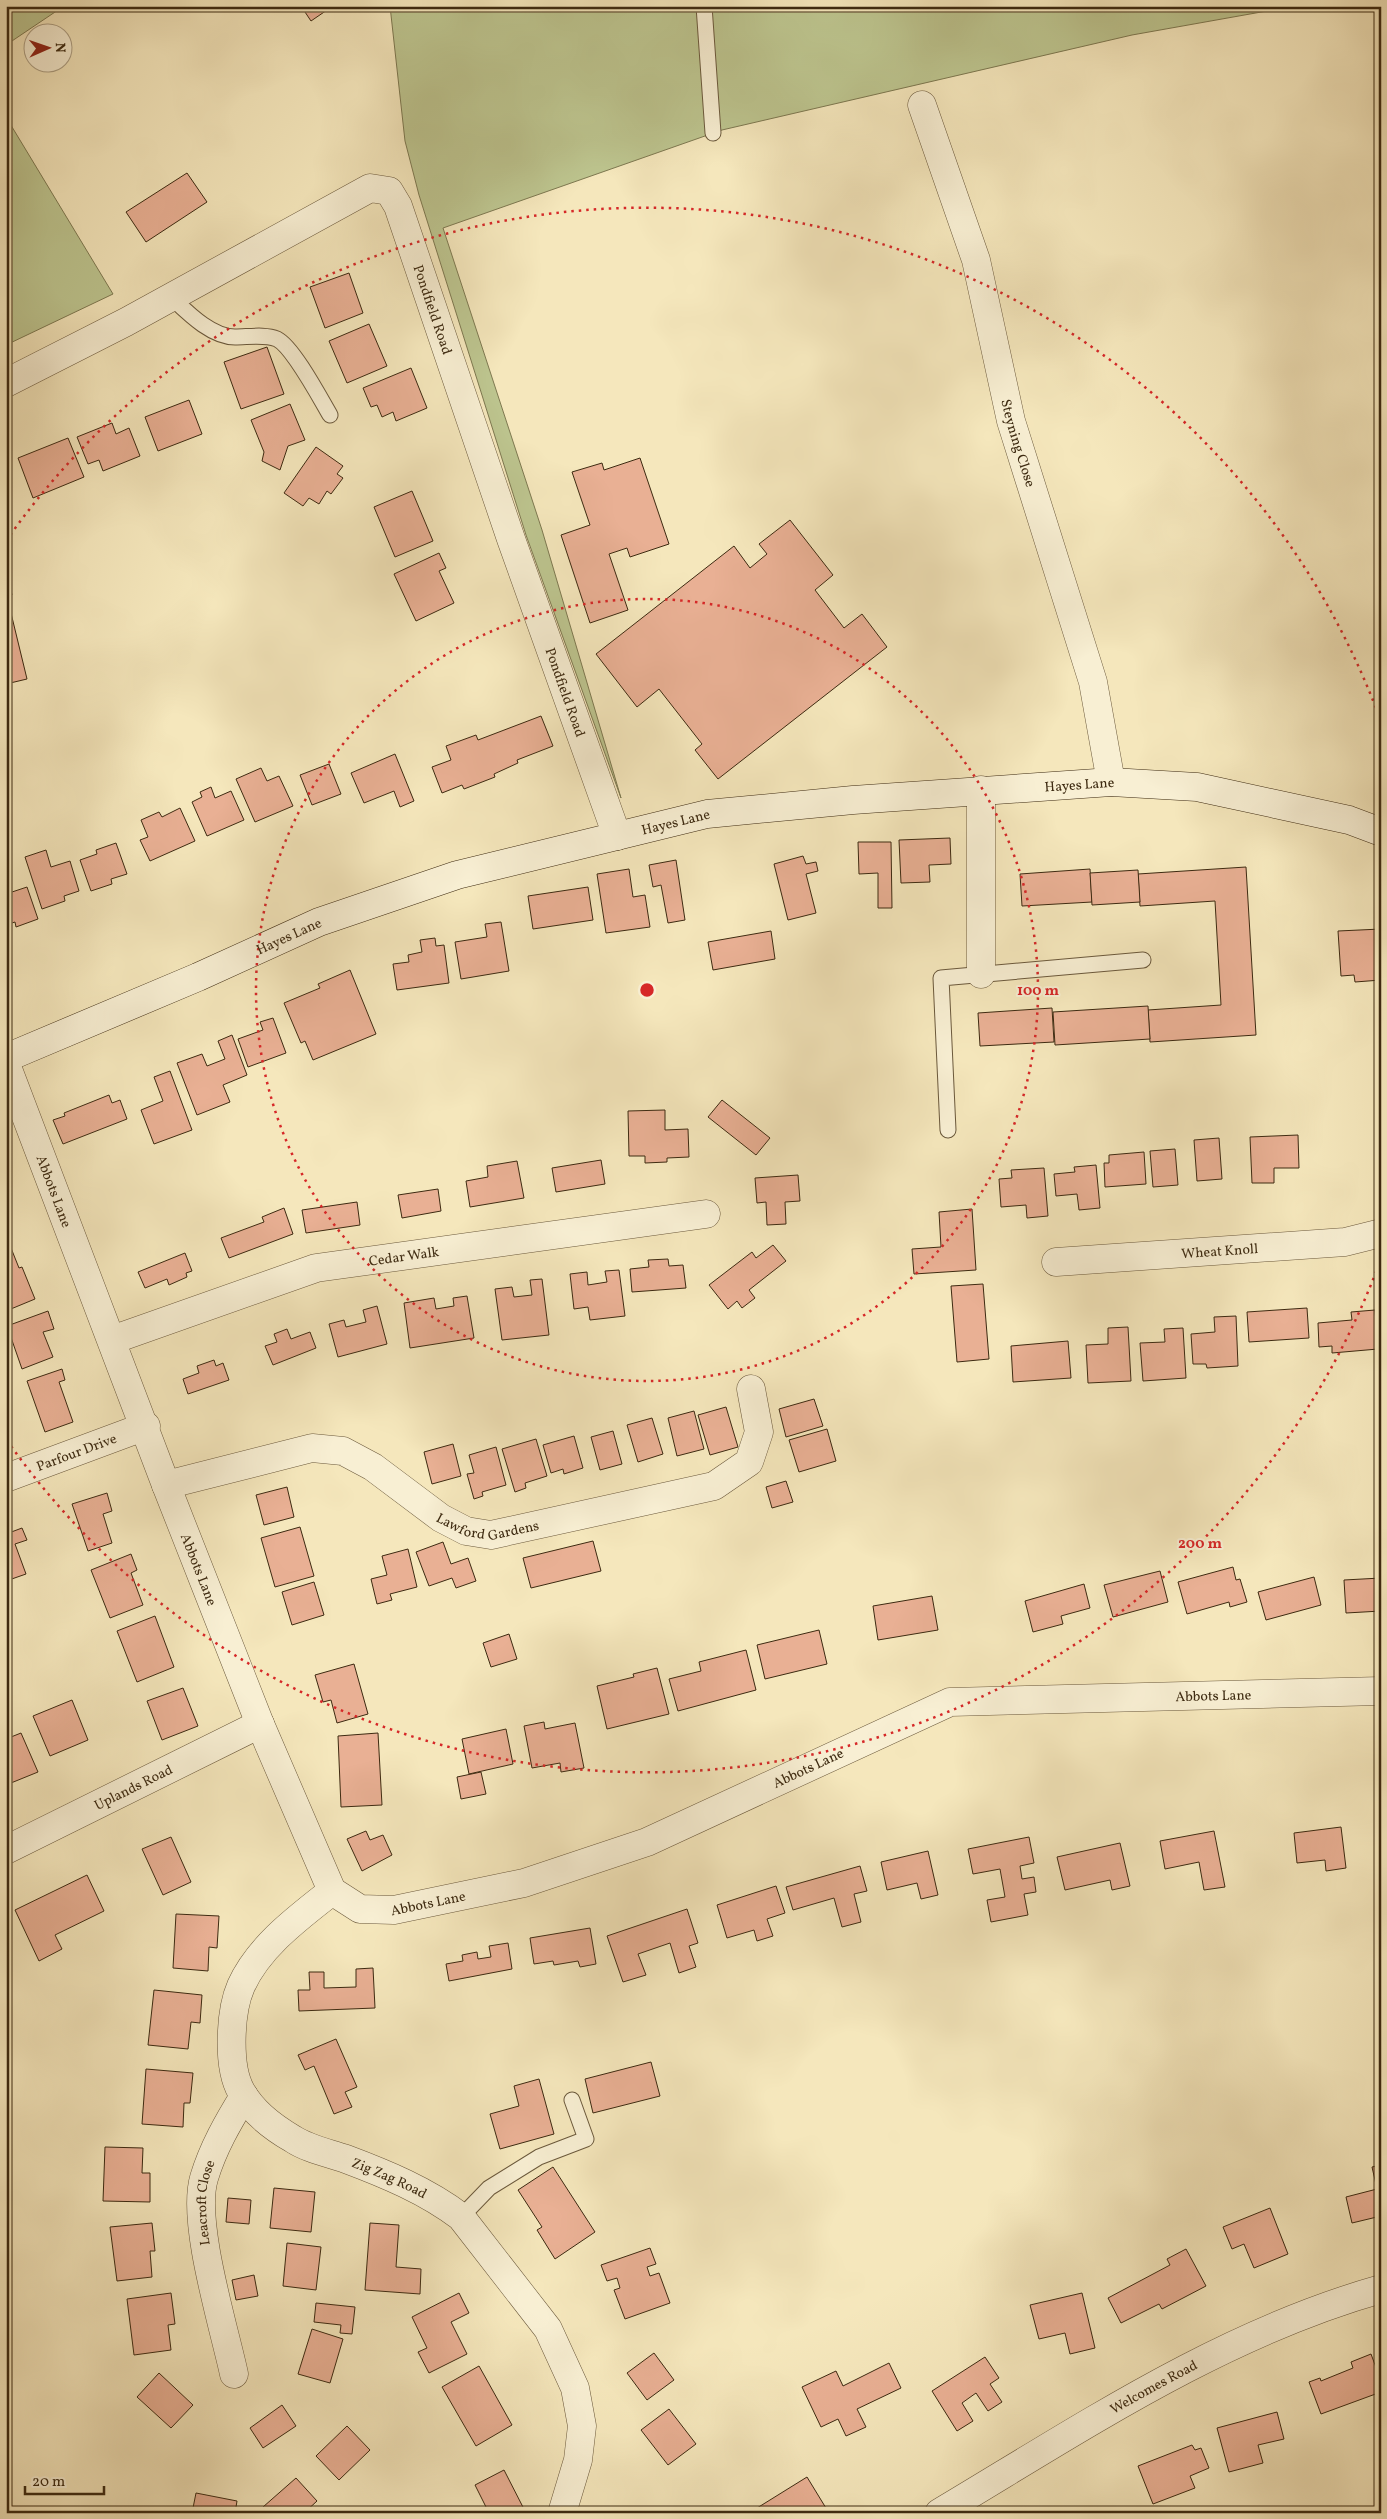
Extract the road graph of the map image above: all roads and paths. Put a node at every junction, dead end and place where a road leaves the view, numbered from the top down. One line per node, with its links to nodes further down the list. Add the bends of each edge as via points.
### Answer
1 (704, 6): 3 (lane)
2 (922, 105): 7 (street, Steyning Close, via 976,260 1011,421 1092,682)
3 (714, 133)
4 (170, 298): 5 (street, Pondfield Road); 6 (lane, via 200,324 232,337 261,336 278,340 293,355); 10 (street, Pondfield Road, via 370,188 389,191 398,206 510,539)
5 (6, 383)
6 (330, 415)
7 (1111, 782): 8 (street, Hayes Lane); 9 (street, Hayes Lane, via 1197,787 1349,820)
8 (981, 790): 10 (street, Hayes Lane, via 707,814); 12 (street)
9 (1381, 832)
10 (617, 836): 13 (street, Hayes Lane, via 457,875 319,922)
11 (1143, 960): 12 (lane)
12 (981, 974): 15 (lane, via 940,978)
13 (6, 1058)
14 (6, 1064): 19 (street, Abbots Lane)
15 (948, 1130)
16 (706, 1214): 19 (street, Cedar Walk, via 316,1268)
17 (1381, 1233): 18 (street, Wheat Knoll, via 1345,1242)
18 (1056, 1262)
19 (112, 1340): 21 (street, Abbots Lane)
20 (751, 1389): 23 (street, Lawford Gardens, via 759,1432 750,1462 714,1486 491,1535 466,1531 441,1518 373,1466 343,1451 312,1448)
21 (146, 1426): 22 (street, Parfour Drive); 23 (street, Abbots Lane)
22 (6, 1478)
23 (166, 1486): 25 (street, Abbots Lane)
24 (1381, 1691): 27 (street, Abbots Lane, via 950,1702 647,1842 524,1883 394,1910 360,1909)
25 (260, 1724): 26 (street, Uplands Road); 27 (street, Abbots Lane)
26 (6, 1850)
27 (332, 1891): 28 (street, Zig Zag Road, via 290,1924 263,1954 241,1986 232,2044 237,2080)
28 (244, 2096): 30 (street, Zig Zag Road, via 268,2122 294,2140 379,2171 442,2203); 32 (street, Leacroft Close, via 221,2134 203,2180 200,2212)
29 (572, 2100): 30 (lane, via 586,2139 539,2158 488,2188)
30 (461, 2217): 33 (street, Zig Zag Road, via 548,2329 575,2388 582,2426 578,2460)
31 (1381, 2289): 34 (street, Welcomes Road, via 1338,2301 1234,2345 1131,2398)
32 (234, 2374)
33 (562, 2513)
34 (939, 2513)

